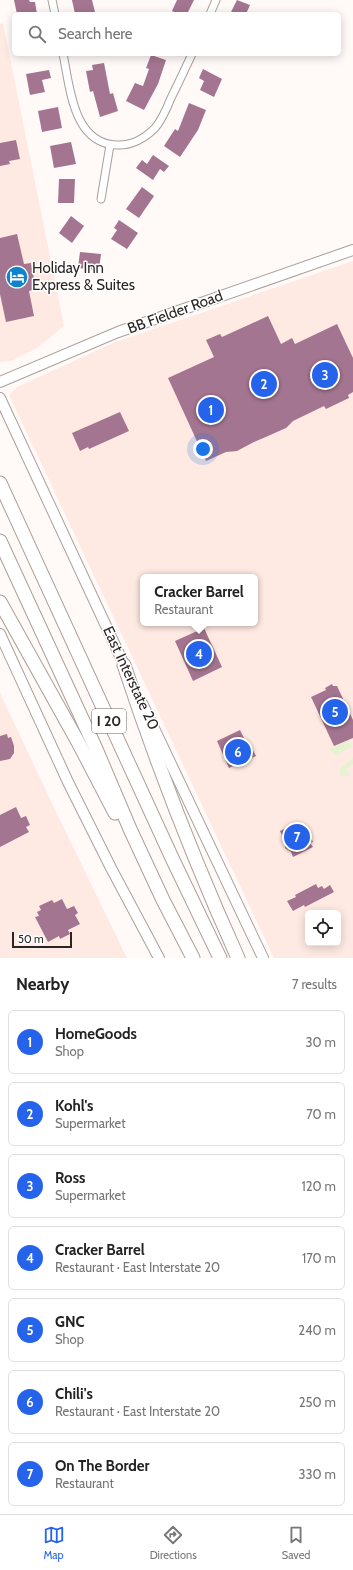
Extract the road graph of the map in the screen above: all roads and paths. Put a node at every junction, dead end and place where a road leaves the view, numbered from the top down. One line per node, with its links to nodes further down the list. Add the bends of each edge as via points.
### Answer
1 (52, 0): 3 (street)
2 (216, 0): 4 (street)
3 (55, 12)
4 (211, 12)
5 (63, 56): 7 (street, via 77,116 84,128 96,139)
6 (191, 56): 7 (street, via 156,128 126,146)
7 (110, 145): 8 (street)
8 (100, 199)
9 (353, 250): 10 (main road, BB Fielder Road, via 118,332)
10 (0, 382)
11 (0, 398): 16 (main road, East Interstate 20)
12 (0, 483): 20 (highway, I 20)
13 (0, 541): 17 (highway, I 20)
14 (0, 602): 17 (highway, via 114,812)
15 (0, 634): 18 (main road, via 72,790)
16 (124, 666): 21 (highway, via 146,732 188,840); 22 (main road, East Interstate 20)
17 (130, 829): 19 (highway, I 20)
18 (159, 958)
19 (192, 958)
20 (220, 958)
21 (238, 958)
22 (263, 958)

